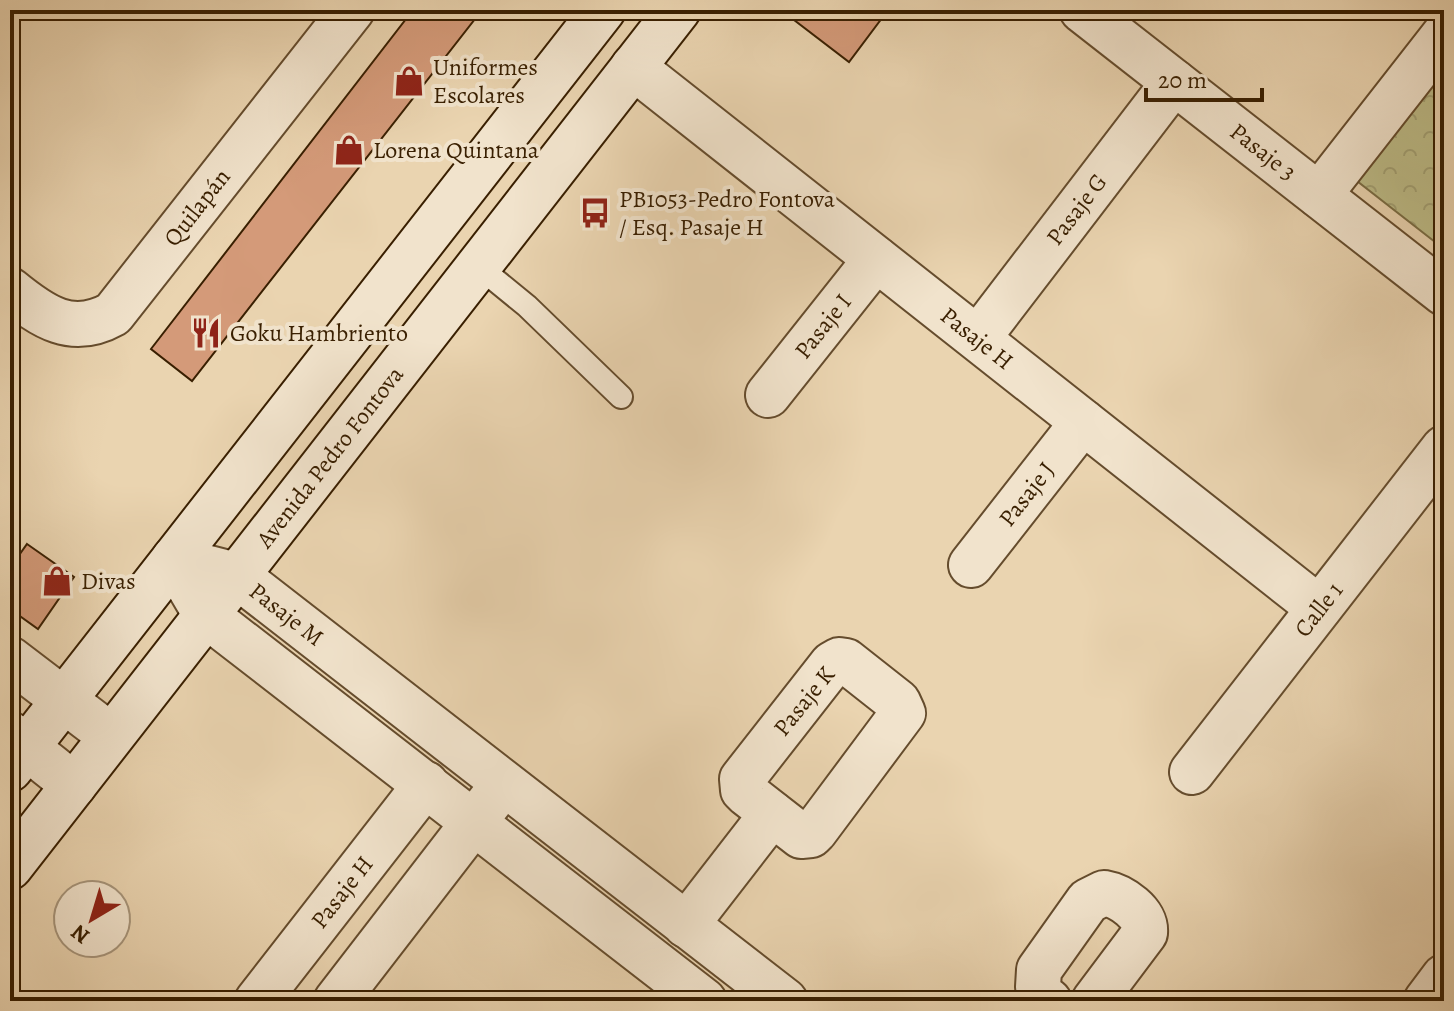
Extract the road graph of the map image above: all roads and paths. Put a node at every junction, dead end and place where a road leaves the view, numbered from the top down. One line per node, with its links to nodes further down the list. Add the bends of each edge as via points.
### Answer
1 (352, 10): 11 (street, Quilapán, via 113,314 98,322 69,324)
2 (603, 10): 18 (street)
3 (678, 10): 6 (street, Avenida Pedro Fontova)
4 (1088, 12): 7 (street, Pasaje 3)
5 (1444, 35): 8 (street)
6 (633, 67): 9 (street, Pasaje H); 10 (street, Avenida Pedro Fontova)
7 (1174, 82): 8 (street, Pasaje 3); 13 (street, Pasaje G)
8 (1319, 195): 12 (street, Pasaje 3)
9 (876, 259): 13 (street, Pasaje H); 14 (street, Pasaje I)
10 (478, 266): 15 (lane); 20 (street, Avenida Pedro Fontova)
11 (10, 290)
12 (1444, 293)
13 (978, 338): 16 (street, Pasaje H)
14 (768, 395)
15 (621, 397)
16 (1083, 422): 19 (street, Pasaje J); 21 (street, Pasaje H)
17 (1444, 448): 21 (street, Calle 1)
18 (174, 559): 20 (street, Pasaje M); 22 (street, Pasaje M); 24 (street)
19 (971, 565)
20 (236, 575): 22 (street, Avenida Pedro Fontova); 29 (street, Pasaje M)
21 (1319, 608): 27 (street, Calle 1)
22 (206, 615): 25 (street, Avenida Pedro Fontova); 28 (street, Pasaje M)
23 (10, 659): 24 (street)
24 (64, 700): 25 (street); 26 (street)
25 (111, 736): 30 (street, Avenida Pedro Fontova)
26 (15, 751): 30 (street)
27 (1192, 772)
28 (426, 784): 32 (street, Pasaje M); 38 (street, Pasaje H)
29 (504, 784): 32 (street); 34 (street, Pasaje M)
30 (74, 785): 33 (street, Avenida Pedro Fontova)
31 (772, 814): 34 (street)
32 (474, 822): 37 (street, Pasaje M); 39 (street)
33 (10, 867)
34 (686, 925): 35 (street, Pasaje M)
35 (735, 962): 37 (street); 40 (street, Pasaje M)
36 (1444, 977): 43 (street)
37 (685, 995)
38 (257, 1001)
39 (336, 1001)
40 (785, 1001)
41 (1049, 1001): 42 (street, via 1038,987 1039,970 1088,901 1104,893 1138,913 1145,933)
42 (1094, 1001)
43 (1426, 1001)

